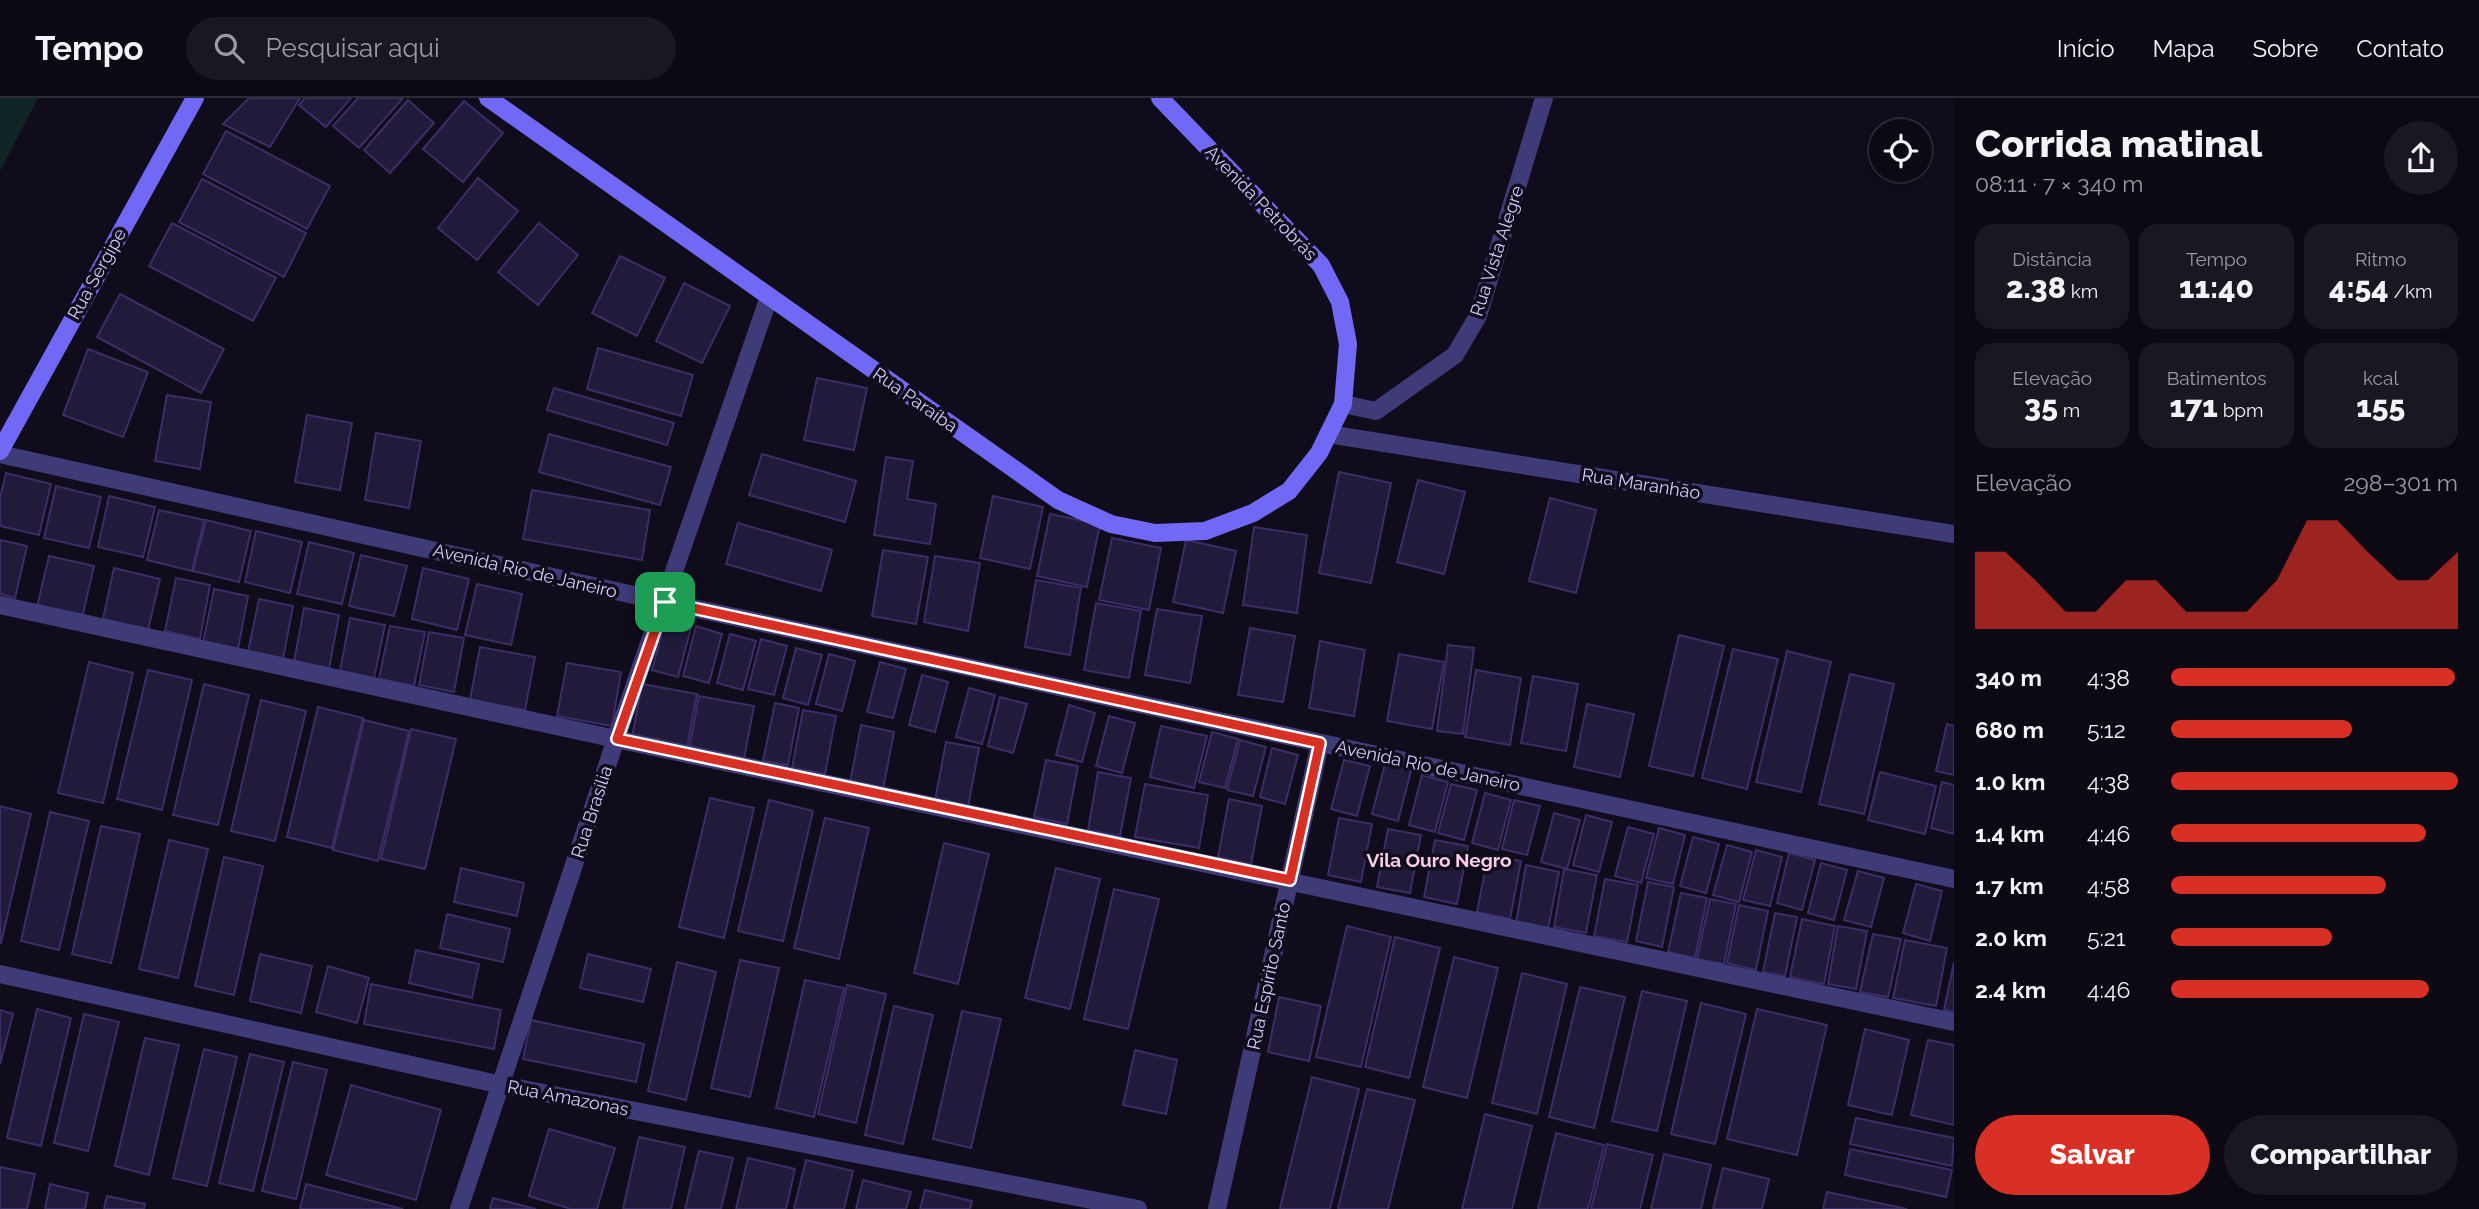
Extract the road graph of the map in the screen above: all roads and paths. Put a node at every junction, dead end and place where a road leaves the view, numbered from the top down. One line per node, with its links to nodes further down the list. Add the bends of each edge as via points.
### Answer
1 (195, 98): 8 (main road, Rua Sergipe)
2 (488, 98): 5 (main road, Rua Paraíba)
3 (1160, 98): 6 (main road, Avenida Petrobrás, via 1321,265 1340,302 1348,344)
4 (1544, 98): 6 (street, Rua Vista Alegre, via 1478,316 1455,355 1376,411)
5 (769, 297): 7 (main road, Rua Paraíba, via 1058,500 1111,524 1155,533 1205,531 1253,513 1289,491); 10 (street, Rua Brasília)
6 (1343, 404): 7 (main road, Rua Paraíba)
7 (1328, 434): 9 (street, Rua Maranhão)
8 (0, 453): 10 (street, Avenida Rio de Janeiro)
9 (1954, 534)
10 (665, 602): 12 (street, Rua Brasília); 13 (street, Avenida Rio de Janeiro)
11 (0, 605): 12 (street)
12 (617, 739): 15 (street); 18 (street, Rua Brasília)
13 (1320, 743): 14 (street, Avenida Rio de Janeiro); 15 (street, Rua Espírito Santo)
14 (1954, 879)
15 (1290, 880): 17 (street); 21 (street, Rua Espírito Santo)
16 (0, 974): 18 (street, Rua Amazonas)
17 (1954, 1022)
18 (502, 1085): 19 (street, Rua Brasília); 20 (street, Rua Amazonas)
19 (459, 1209)
20 (1138, 1209)
21 (1217, 1209)

